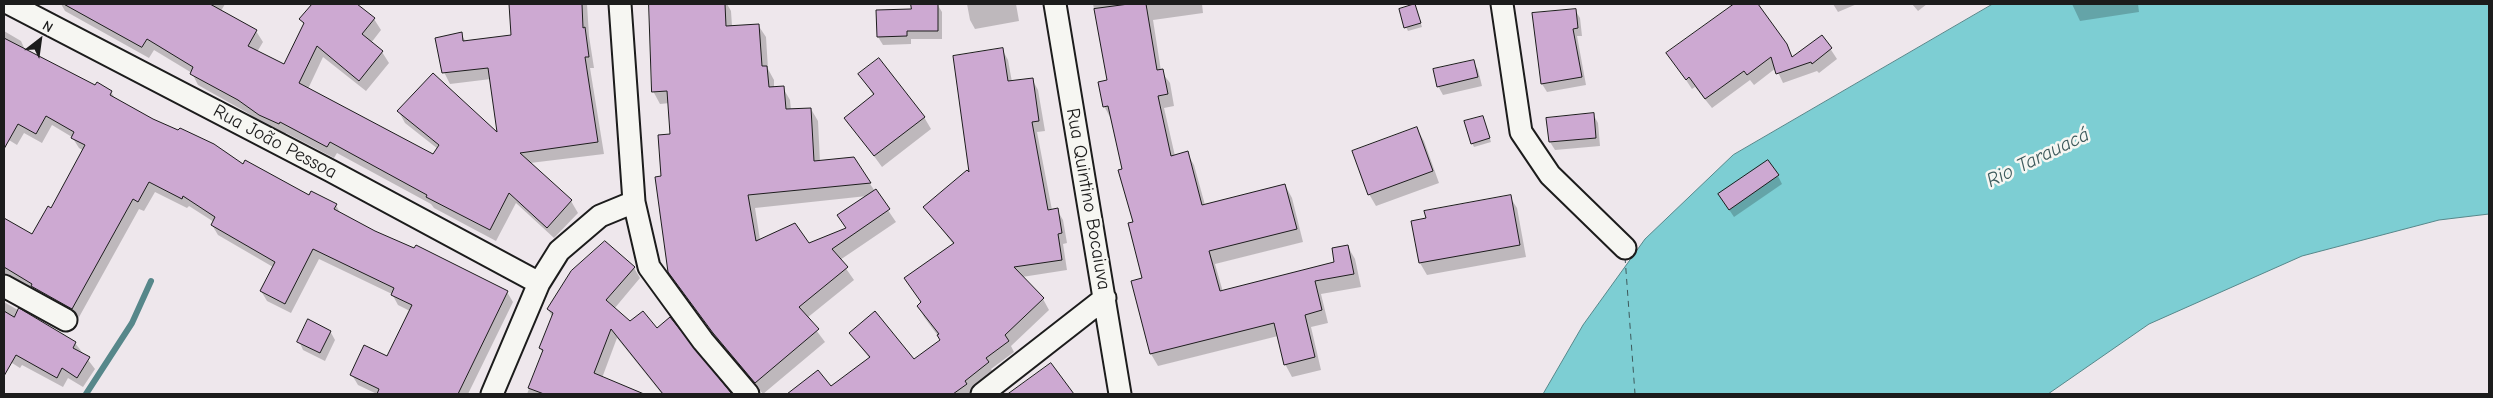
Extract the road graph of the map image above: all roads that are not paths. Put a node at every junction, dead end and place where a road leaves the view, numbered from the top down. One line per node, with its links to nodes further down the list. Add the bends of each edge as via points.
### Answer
1 (10, 4): 7 (street, Rua João Pessoa)
2 (620, 4): 5 (street)
3 (1055, 4): 9 (street, Rua Quintino Bocaiuva)
4 (1502, 4): 6 (street, via 1521,132 1550,175)
5 (634, 202): 7 (street, via 600,216 577,234 559,251); 12 (street, via 649,267 703,341)
6 (1625, 248)
7 (539, 283): 11 (street)
8 (4, 286): 10 (street)
9 (1105, 298): 13 (street); 14 (street, Rua Quintino Bocaiuva)
10 (66, 320)
11 (492, 394)
12 (748, 394)
13 (982, 394)
14 (1120, 394)

